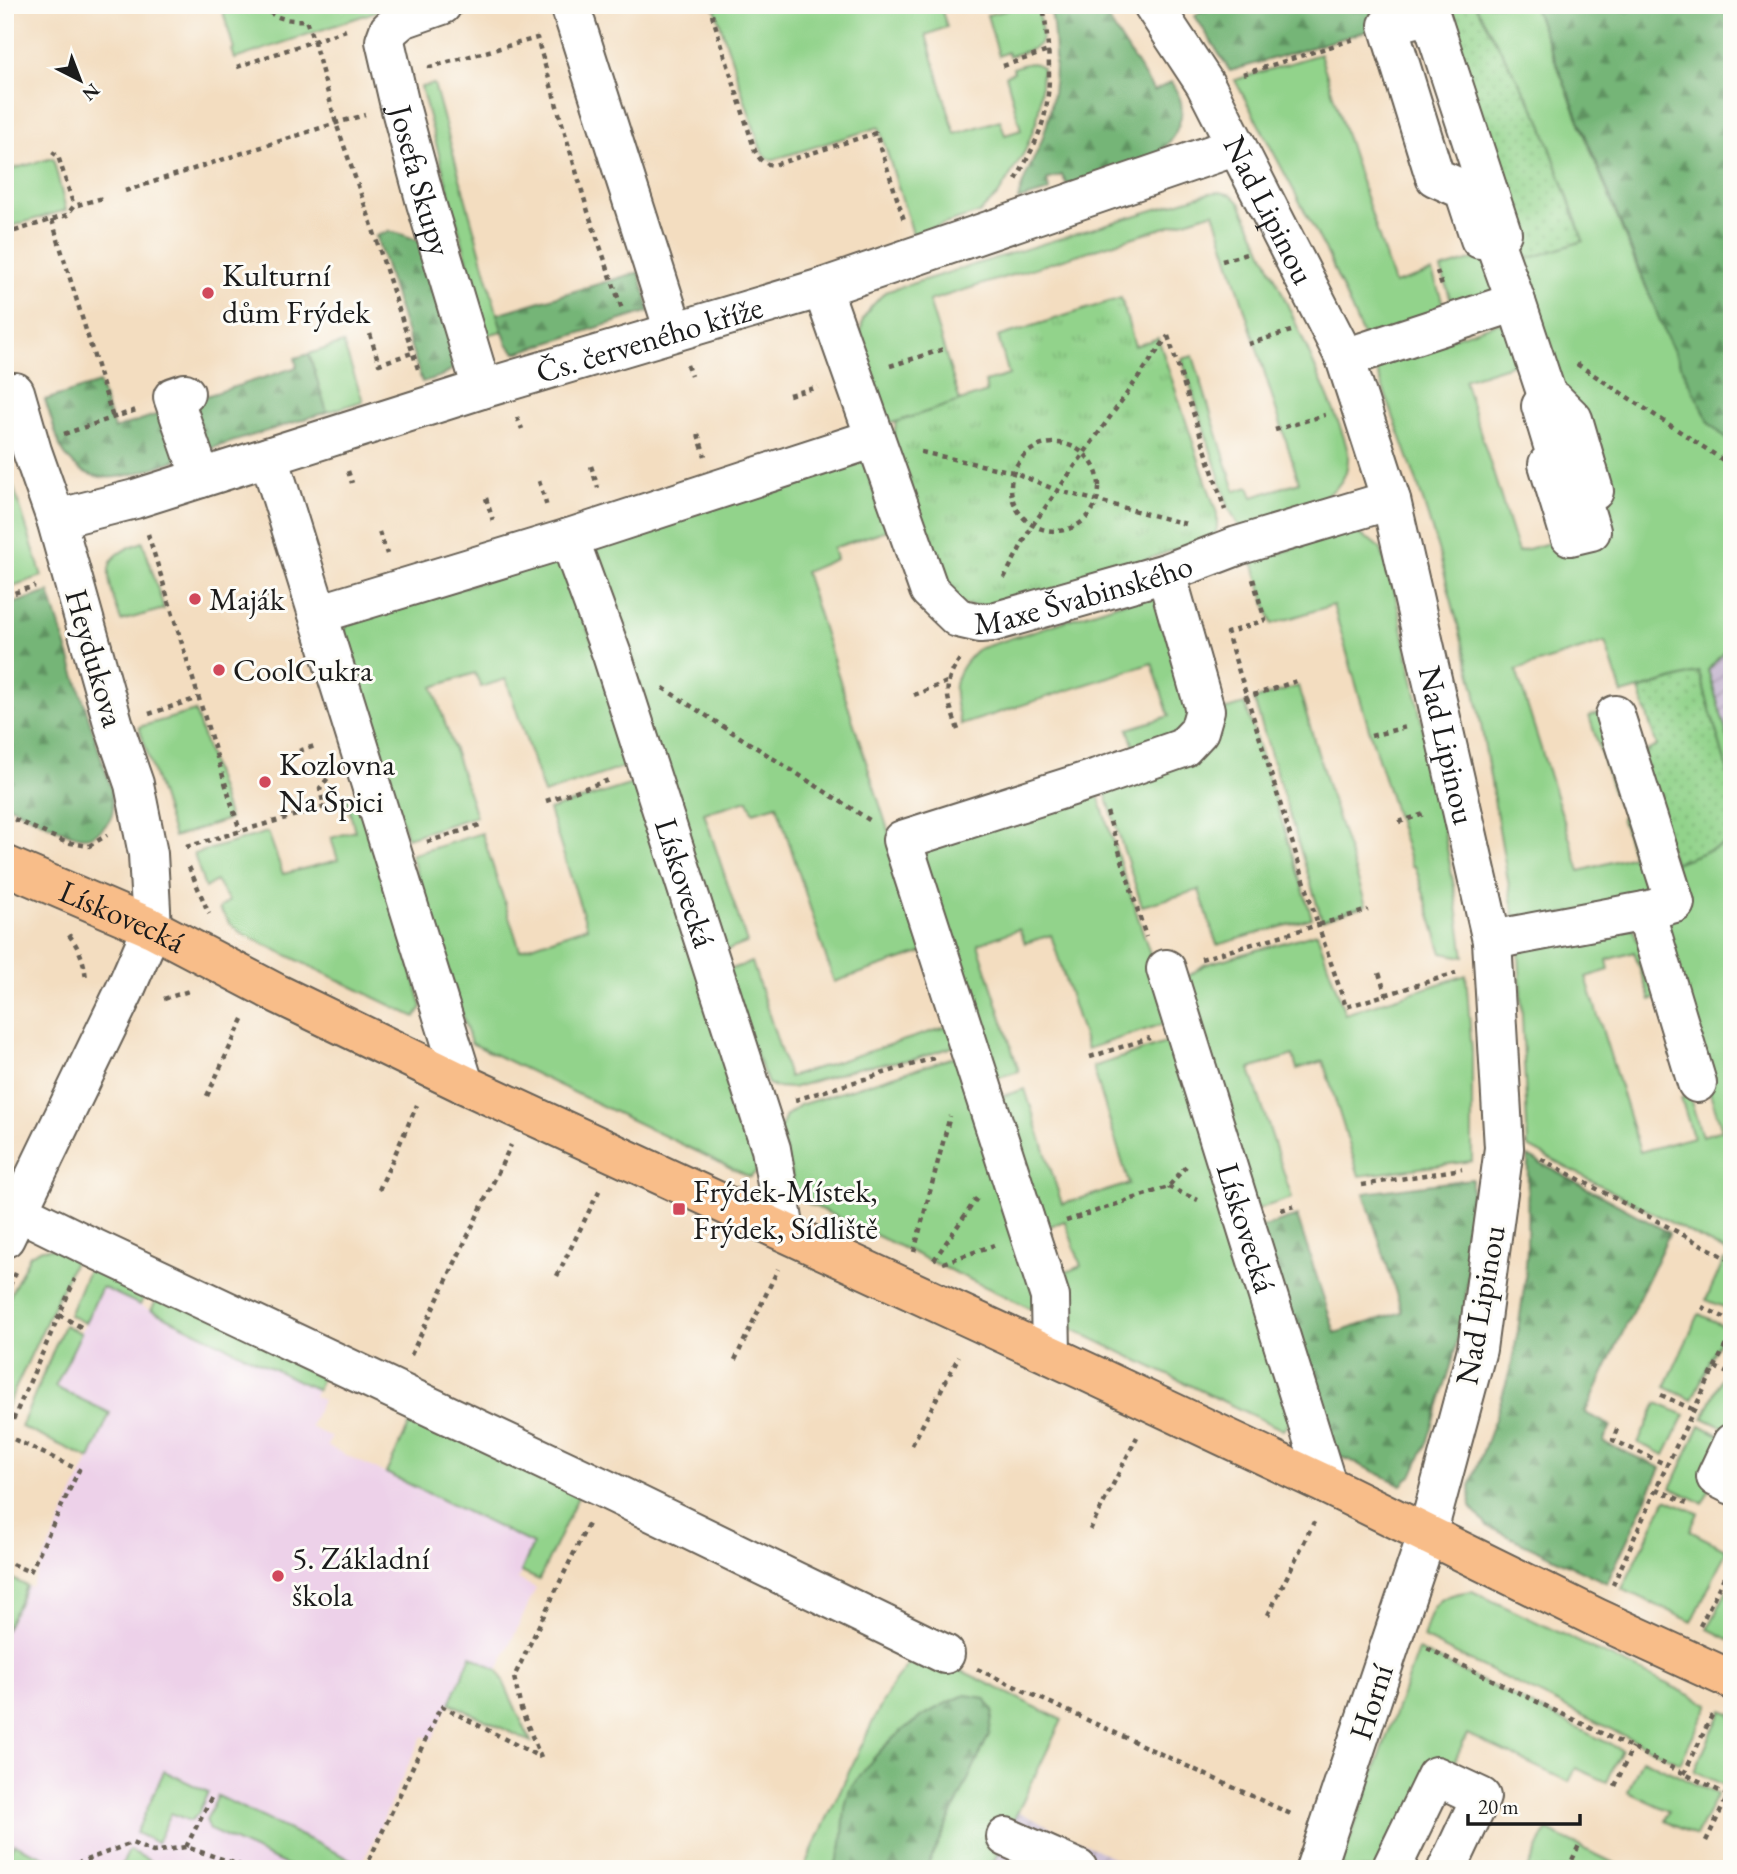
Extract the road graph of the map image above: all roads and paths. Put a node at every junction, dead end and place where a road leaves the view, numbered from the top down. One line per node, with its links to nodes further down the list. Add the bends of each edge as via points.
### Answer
1 (262, 5): 9 (path, via 275,16 306,20)
2 (442, 5): 7 (street)
3 (570, 5): 32 (street)
4 (709, 5): 24 (path, via 759,158 774,165 876,133)
5 (1043, 5): 10 (path)
6 (1153, 5): 14 (street, Nad Lipinou)
7 (402, 19): 9 (path, via 361,25); 15 (street, Josefa Skupy, via 389,30 385,41)
8 (1401, 24): 14 (path); 29 (street, via 1492,236)
9 (314, 43): 12 (path); 16 (path)
10 (1048, 51): 11 (path); 19 (path, via 1046,109)
11 (1003, 66)
12 (237, 67)
13 (432, 76): 30 (path, via 430,67 537,38)
14 (1205, 84): 17 (street, Nad Lipinou)
15 (400, 106): 16 (path); 38 (street, Josefa Skupy)
16 (336, 123): 20 (path); 35 (path)
17 (1237, 146): 28 (street, Čs. červeného kříže); 36 (street, Nad Lipinou)
18 (52, 152): 22 (path, via 58,156)
19 (1016, 181)
20 (125, 191)
21 (103, 198): 22 (path)
22 (74, 206): 23 (path, via 67,215)
23 (52, 220): 25 (path); 42 (path)
24 (906, 228)
25 (5, 234)
26 (1256, 251): 27 (path)
27 (1222, 261)
28 (822, 288): 32 (street, Čs. červeného kříže); 45 (street, Maxe Švabinského)
29 (1521, 317): 36 (street); 48 (path); 52 (street)
30 (625, 319)
31 (1293, 330): 34 (path)
32 (674, 331): 38 (street, Čs. červeného kříže)
33 (370, 334): 35 (path, via 379,364)
34 (1248, 344)
35 (412, 353): 37 (path)
36 (1345, 358): 54 (street, Nad Lipinou)
37 (419, 373)
38 (482, 389): 47 (street, Čs. červeného kříže)
39 (15, 392): 56 (street, Heydukova)
40 (179, 395): 42 (path); 50 (street)
41 (1327, 414): 43 (path)
42 (113, 418): 44 (path)
43 (1275, 430)
44 (63, 434)
45 (874, 436): 49 (path, via 890,445); 58 (street); 64 (street, Maxe Švabinského, via 929,590 958,618)
46 (1083, 453): 49 (path, via 1053,442 1022,457); 51 (path); 55 (path, via 1094,466 1100,485); 59 (path, via 1168,336)
47 (270, 457): 50 (street, Čs. červeného kříže); 63 (street)
48 (1732, 466)
49 (1013, 472): 51 (path); 57 (path, via 1015,507)
50 (201, 478): 53 (street, Čs. červeného kříže)
51 (1056, 490): 55 (path); 57 (path)
52 (1580, 495)
53 (135, 499): 56 (street, Čs. červeného kříže); 70 (path)
54 (1391, 499): 59 (street, Maxe Švabinského); 92 (street, Nad Lipinou)
55 (1097, 500): 57 (path, via 1089,516 1075,527 1059,532); 59 (path, via 1216,532)
56 (56, 519): 74 (street, Heydukova)
57 (1032, 526): 64 (path)
58 (569, 538): 63 (street); 65 (street, Lískovecká)
59 (1237, 546): 60 (street, Maxe Švabinského); 69 (path, via 1246,557 1265,620 1227,633)
60 (1166, 573): 64 (street, Maxe Švabinského); 71 (street)
61 (5, 586): 62 (path)
62 (8, 595)
63 (318, 614): 85 (street)
64 (979, 623): 67 (path)
65 (612, 656): 77 (street, Lískovecká); 83 (path)
66 (1297, 681): 69 (path)
67 (947, 682): 68 (path); 75 (path)
68 (914, 695)
69 (1247, 697): 71 (path); 89 (path)
70 (198, 698): 74 (path); 82 (path)
71 (1205, 710): 78 (street, via 1199,731 1183,748)
72 (1615, 715): 88 (street, via 1675,903)
73 (1416, 724): 76 (path)
74 (114, 726): 91 (street, Heydukova, via 134,784 148,854)
75 (958, 730)
76 (1371, 736)
77 (649, 767): 79 (path); 108 (street, Lískovecká)
78 (1097, 778): 83 (street); 93 (path)
79 (546, 801)
80 (324, 807): 82 (path)
81 (480, 825): 85 (path)
82 (240, 831): 84 (path)
83 (902, 841): 102 (street)
84 (192, 845)
85 (392, 853): 105 (street)
86 (5, 865): 91 (main road, Lískovecká)
87 (1368, 909): 89 (path)
88 (1645, 911): 92 (street); 104 (street)
89 (1318, 925): 93 (path); 99 (path, via 1346,1007)
90 (62, 926): 94 (path, via 78,947)
91 (152, 928): 98 (street); 105 (main road, Lískovecká, via 278,995)
92 (1492, 941): 99 (path, via 1474,968); 111 (street, Nad Lipinou)
93 (1157, 958): 101 (street, Lískovecká)
94 (85, 969): 96 (path); 98 (path)
95 (1379, 973): 99 (path)
96 (86, 987)
97 (196, 989): 98 (path, via 151,1005)
98 (125, 990): 116 (street)
99 (1386, 995)
100 (245, 1015): 106 (path)
101 (1184, 1027): 103 (path); 144 (street, Lískovecká)
102 (969, 1047): 108 (path); 128 (street, via 1050,1297)
103 (1090, 1057)
104 (1698, 1083)
105 (464, 1084): 117 (main road, Lískovecká)
106 (207, 1096)
107 (420, 1098): 115 (path)
108 (759, 1111): 117 (street, Lískovecká, via 771,1149)
109 (951, 1114): 119 (path)
110 (511, 1144): 132 (path)
111 (1504, 1148): 120 (path, via 1522,1149); 147 (street, Nad Lipinou, via 1477,1349)
112 (1464, 1169): 113 (path)
113 (1362, 1185)
114 (601, 1186): 121 (path)
115 (379, 1190)
116 (12, 1224): 118 (street)
117 (784, 1245): 128 (main road, Lískovecká); 129 (path)
118 (89, 1246): 123 (path); 132 (street)
119 (911, 1260)
120 (1732, 1261)
121 (557, 1276)
122 (1702, 1307): 124 (path)
123 (59, 1315): 125 (path); 137 (path)
124 (1732, 1321)
125 (83, 1328)
126 (1732, 1332): 130 (path)
127 (964, 1346): 139 (path)
128 (1051, 1355): 144 (main road, Lískovecká)
129 (735, 1360)
130 (1715, 1367): 131 (path); 134 (path)
131 (1732, 1375)
132 (395, 1390): 142 (street)
133 (1661, 1395): 134 (path)
134 (1694, 1410): 140 (path)
135 (1141, 1429): 146 (path)
136 (1618, 1429): 140 (path, via 1613,1440)
137 (6, 1436): 148 (path, via 79,1470)
138 (1732, 1443): 141 (street, via 1716,1477)
139 (912, 1445)
140 (1667, 1465): 143 (path)
141 (1732, 1485)
142 (604, 1489): 156 (street); 170 (path, via 514,1677 541,1758 441,1706)
143 (1656, 1489): 145 (path); 153 (path)
144 (1323, 1499): 147 (main road, Lískovecká); 152 (path)
145 (1689, 1504)
146 (1090, 1530)
147 (1427, 1535): 153 (main road, Lískovecká); 163 (street, Horní)
148 (43, 1546): 149 (path); 150 (path, via 30,1572)
149 (49, 1548)
150 (5, 1561)
151 (1732, 1561): 154 (path)
152 (1268, 1615)
153 (1597, 1618): 157 (main road, Lískovecká)
154 (1697, 1631)
155 (1426, 1647): 158 (path)
156 (945, 1654): 163 (path)
157 (1726, 1690): 159 (path)
158 (1632, 1748): 159 (path); 160 (path)
159 (1684, 1774): 162 (path)
160 (1615, 1786)
161 (213, 1794): 167 (path)
162 (1730, 1796): 165 (path)
163 (1329, 1832): 172 (street, Horní)
164 (1006, 1837): 171 (street)
165 (1706, 1841)
166 (1579, 1845): 175 (path)
167 (186, 1847): 168 (path, via 153,1852 132,1843); 169 (path)
168 (67, 1867)
169 (252, 1869)
170 (365, 1869)
171 (1078, 1869)
172 (1315, 1869)
173 (1391, 1869): 174 (street, via 1436,1776 1481,1797)
174 (1447, 1869)
175 (1568, 1869)

